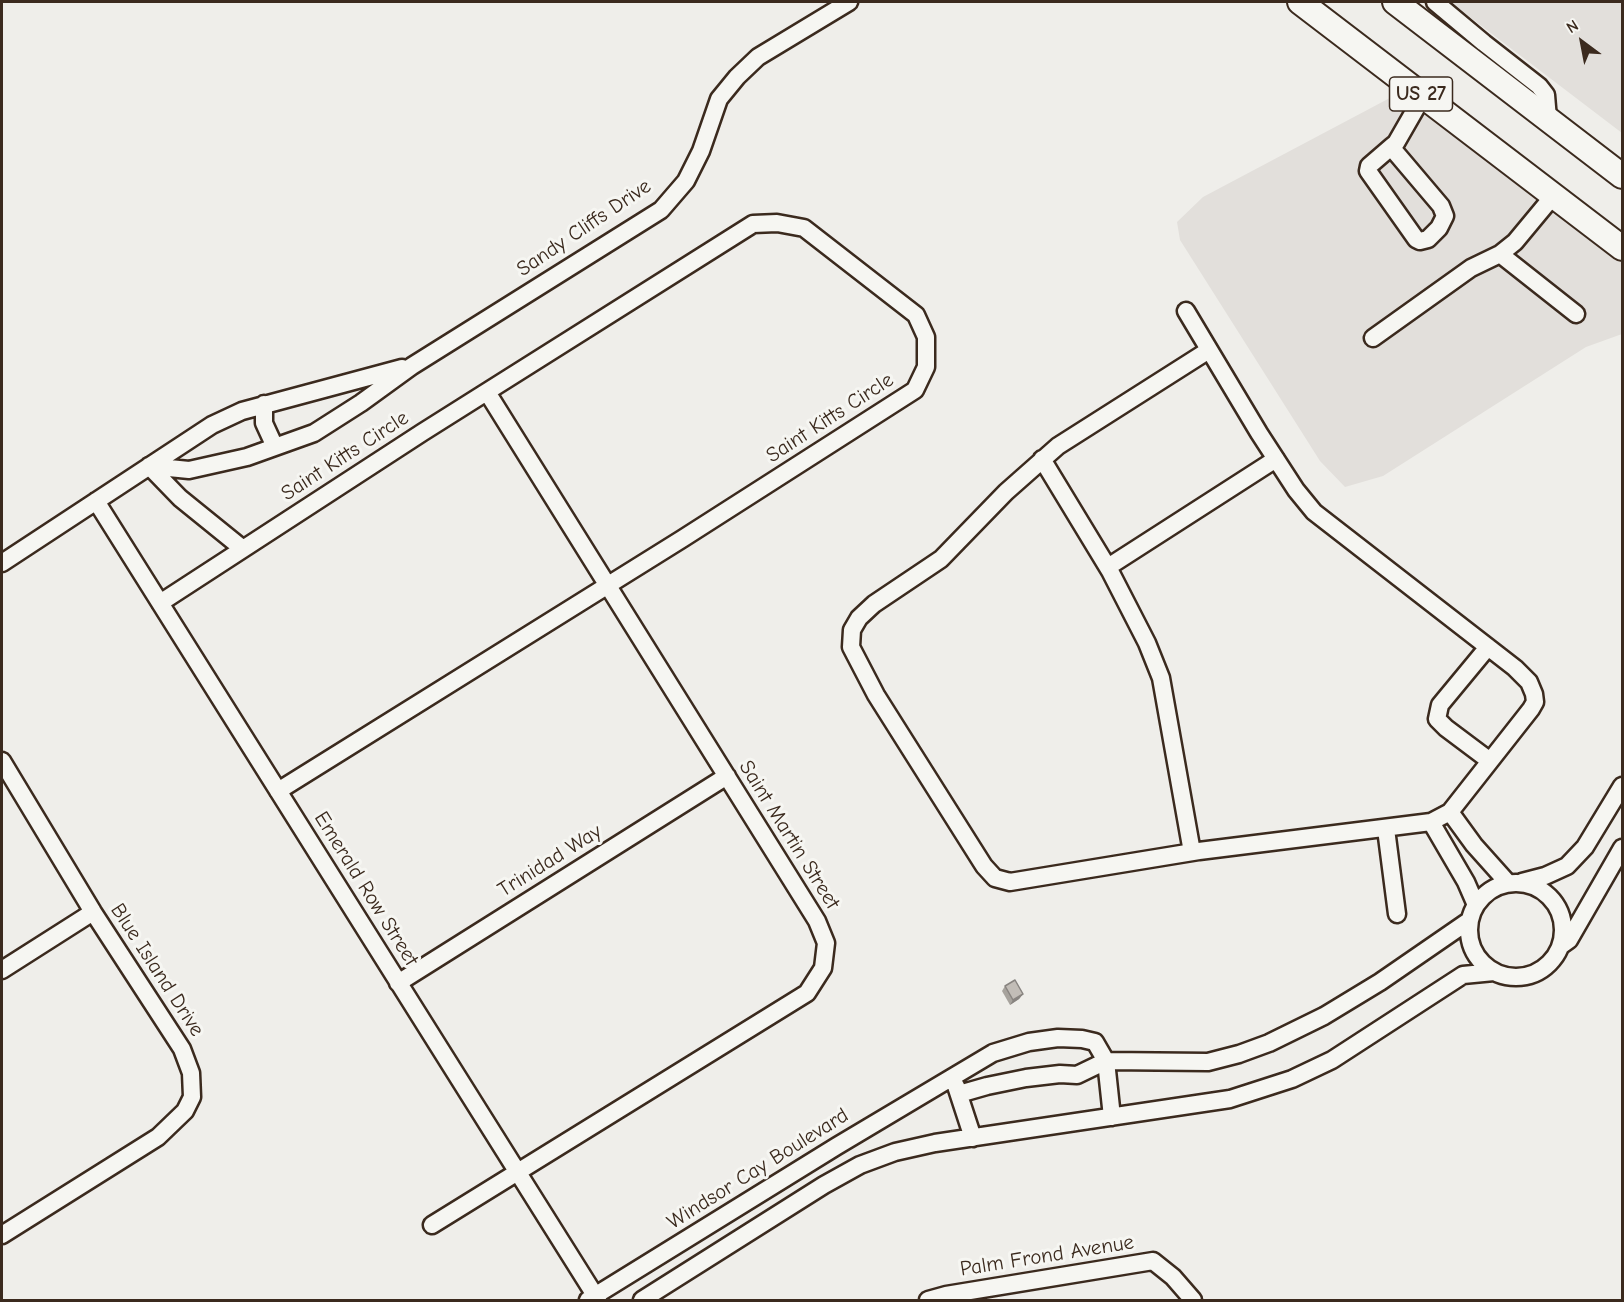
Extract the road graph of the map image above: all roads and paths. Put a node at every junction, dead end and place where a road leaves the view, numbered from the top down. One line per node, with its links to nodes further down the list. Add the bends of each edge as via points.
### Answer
1 (849, 2): 16 (street, Sandy Cliffs Drive, via 758,57 737,77 719,99 686,181 661,210)
2 (1300, 2): 5 (highway, US 27)
3 (1395, 2): 6 (highway, US 27)
4 (1435, 2): 6 (street, via 1539,86 1546,95)
5 (1423, 96): 7 (street); 9 (highway, US 27)
6 (1548, 119): 8 (highway, US 27)
7 (1391, 147): 7 (street, via 1368,171 1416,239 1428,239 1445,216 1441,206)
8 (1617, 166)
9 (1554, 195): 10 (highway, US 27); 11 (street, via 1539,216)
10 (1623, 248)
11 (1500, 254): 13 (street); 14 (street, via 1471,268)
12 (1186, 311): 15 (street)
13 (1576, 314)
14 (1373, 338)
15 (1209, 350): 20 (street); 21 (street)
16 (412, 366): 18 (street, Sandy Cliffs Drive); 19 (street, Sandy Cliffs Drive, via 314,433)
17 (487, 393): 24 (street, Saint Kitts Circle); 27 (street, Saint Martin Street); 27 (street, Saint Kitts Circle, via 753,224 804,228 916,315 926,337 926,367 915,390)
18 (264, 404): 19 (street, via 264,423); 22 (street, Sandy Cliffs Drive, via 212,424)
19 (275, 447): 22 (street, Sandy Cliffs Drive, via 189,470)
20 (1042, 459): 26 (street); 39 (street, via 941,560 859,618 852,630 851,647 876,695 995,878 1010,882)
21 (1276, 459): 26 (street); 29 (street, via 1314,512)
22 (149, 466): 23 (street, Sandy Cliffs Drive); 24 (street, via 180,498)
23 (96, 501): 25 (street, Sandy Cliffs Drive); 28 (street, Emerald Row Street)
24 (243, 549): 28 (street, Saint Kitts Circle)
25 (2, 563)
26 (1108, 567): 39 (street, via 1161,678)
27 (608, 586): 32 (street, Saint Martin Street); 34 (street, Saint Kitts Circle)
28 (160, 603): 34 (street, Emerald Row Street)
29 (1488, 647): 31 (street, via 1529,682 1535,702); 31 (street, via 1440,705 1437,718)
30 (2, 761): 41 (street, Blue Island Drive)
31 (1490, 761): 35 (street)
32 (727, 776): 47 (street, Trinidad Way); 53 (street, Saint Martin Street, via 817,921 826,943 823,968 807,993)
33 (1623, 786): 40 (street, via 1586,847 1567,866)
34 (278, 791): 47 (street, Emerald Row Street)
35 (1450, 812): 36 (street); 40 (street, via 1474,845)
36 (1431, 822): 37 (street); 42 (street, via 1462,875)
37 (1386, 829): 39 (street); 43 (street)
38 (1623, 848): 44 (street, via 1569,940)
39 (1192, 852)
40 (1514, 883): 42 (street, via 1483,897); 44 (street, via 1534,886 1556,904 1564,932)
41 (93, 912): 45 (street); 55 (street, Blue Island Drive, via 182,1049 191,1073 192,1097 185,1111 158,1137)
42 (1473, 913): 46 (street, via 1473,950); 48 (street, via 1380,981 1324,1016 1269,1043 1208,1062)
43 (1397, 914)
44 (1561, 946): 46 (street, via 1553,960 1526,976 1509,977)
45 (2, 970)
46 (1494, 972): 51 (street, via 1463,975 1332,1060 1292,1079 1230,1099)
47 (398, 983): 53 (street, Emerald Row Street)
48 (1106, 1061): 49 (street, Windsor Cay Boulevard, via 1095,1042 1058,1038 993,1053); 50 (street, via 1077,1075 1026,1078); 51 (street)
49 (953, 1076): 50 (street); 56 (street, Windsor Cay Boulevard)
50 (959, 1094): 52 (street)
51 (1112, 1117): 52 (street)
52 (973, 1138): 57 (street, via 895,1152 860,1165)
53 (516, 1173): 54 (street, Saint Martin Street); 56 (street, Emerald Row Street)
54 (432, 1225)
55 (2, 1235)
56 (593, 1299)
57 (642, 1300)
58 (928, 1300): 59 (street, Palm Frond Avenue, via 1153,1261)
59 (1193, 1300)

